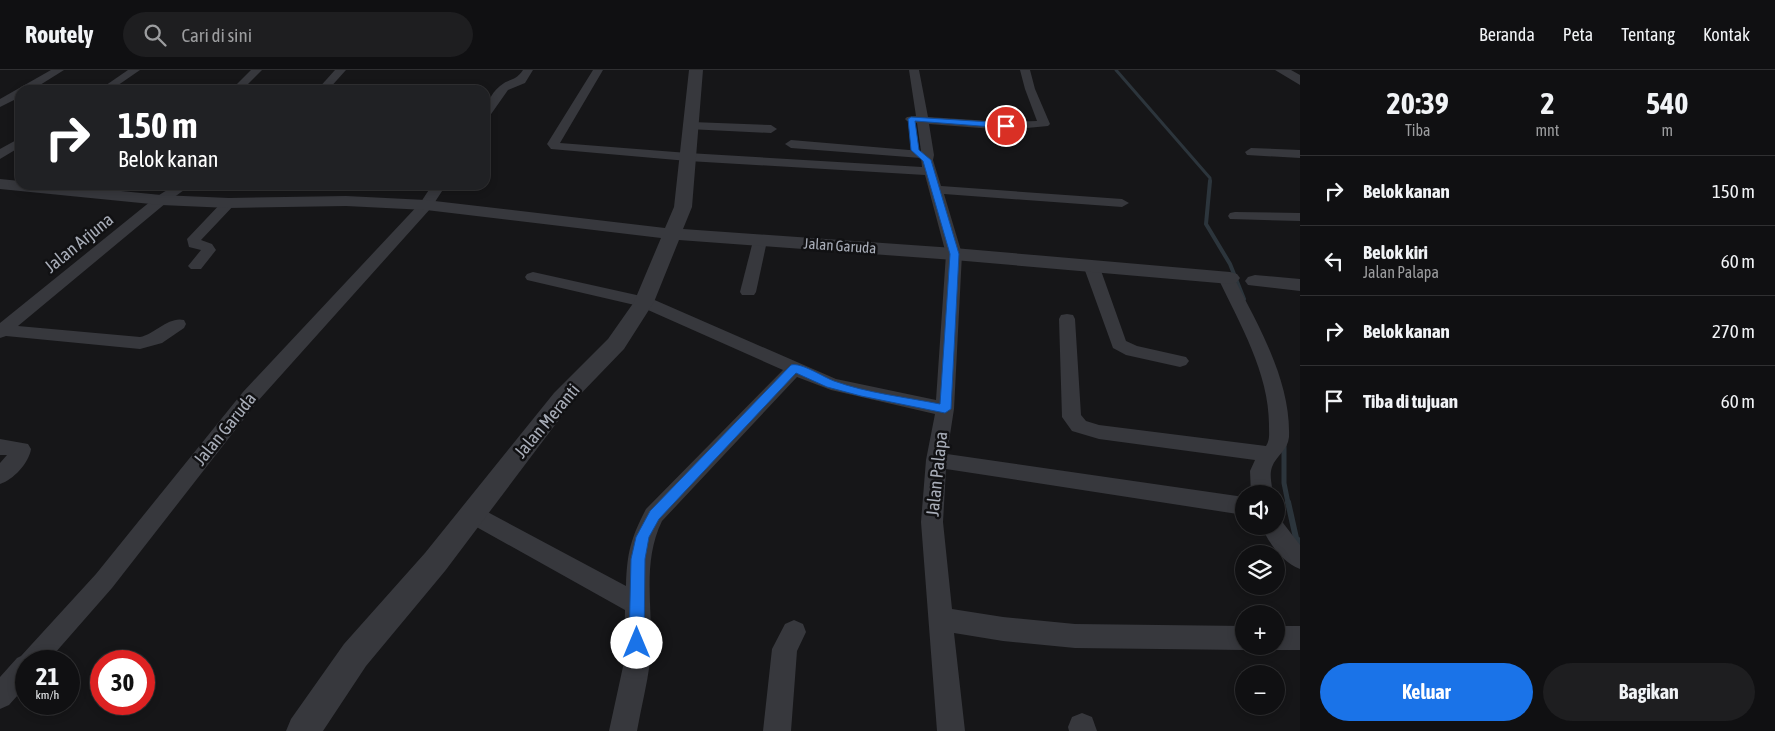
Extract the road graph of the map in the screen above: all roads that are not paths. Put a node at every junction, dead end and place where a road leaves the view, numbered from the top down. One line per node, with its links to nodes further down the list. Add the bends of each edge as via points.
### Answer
1 (58, 70): 13 (street)
2 (135, 70): 14 (street)
3 (257, 70): 15 (street)
4 (341, 70): 16 (street)
5 (528, 70): 18 (street, via 521,81 504,88)
6 (598, 70): 28 (street, via 553,144 555,146)
7 (696, 70): 21 (street, Jalan Meranti)
8 (906, 70): 20 (street, Jalan Palapa)
9 (914, 70): 20 (street, Jalan Palapa)
10 (1025, 70): 20 (street, via 1044,124 1006,126)
11 (1282, 70): 12 (street)
12 (1300, 81)
13 (32, 85)
14 (112, 85)
15 (241, 85)
16 (328, 85)
17 (15, 95): 19 (street)
18 (490, 101)
19 (0, 104)
20 (916, 120): 29 (street, Jalan Palapa, via 915,150)
21 (692, 126): 22 (street); 28 (street, Jalan Meranti)
22 (771, 129)
23 (791, 144): 29 (street)
24 (15, 145): 27 (street)
25 (1251, 152): 26 (street)
26 (1300, 154)
27 (0, 155)
28 (688, 157): 29 (street); 42 (street, Jalan Meranti, via 683,207)
29 (926, 160): 35 (street, Jalan Palapa)
30 (0, 184): 31 (street, Jalan Garuda)
31 (15, 185)
32 (60, 190): 36 (street, Jalan Garuda)
33 (176, 190): 36 (street, Jalan Arjuna)
34 (436, 190): 39 (street, Jalan Garuda)
35 (937, 190): 38 (street); 44 (street, Jalan Palapa)
36 (161, 200): 37 (street, Jalan Garuda); 55 (street, Jalan Arjuna)
37 (228, 203): 39 (street, Jalan Garuda, via 346,201); 46 (street, via 194,239 194,244 209,248)
38 (1122, 203)
39 (426, 205): 42 (street, Jalan Garuda); 74 (street, Jalan Garuda, via 250,397 104,581)
40 (1234, 216): 41 (street)
41 (1300, 218)
42 (671, 234): 43 (street, Jalan Garuda); 52 (street, Jalan Meranti)
43 (760, 241): 44 (street, Jalan Garuda); 51 (street)
44 (954, 254): 45 (street, Jalan Garuda); 58 (street, Jalan Palapa)
45 (1091, 265): 48 (street, Jalan Garuda); 56 (street, via 1119,344 1132,351)
46 (196, 266)
47 (533, 277): 52 (street)
48 (1228, 278): 49 (street, Jalan Garuda); 60 (street, via 1272,381 1280,430 1278,446)
49 (1255, 281): 50 (street)
50 (1300, 285)
51 (748, 292)
52 (644, 302): 57 (street); 65 (street, Jalan Meranti, via 616,344 562,399)
53 (1067, 319): 60 (street, via 1072,417 1079,426 1099,432)
54 (178, 324): 55 (street, via 156,339 140,343)
55 (1, 331)
56 (1180, 361)
57 (795, 368): 58 (street, via 831,384); 68 (street, via 654,515 643,537 638,559)
58 (945, 409): 61 (street, Jalan Palapa)
59 (0, 447): 62 (street, via 21,449 20,455)
60 (1270, 454): 63 (street, via 1263,464)
61 (936, 460): 64 (street); 69 (street, Jalan Palapa, via 932,522)
62 (0, 476)
63 (1261, 485)
64 (1235, 505)
65 (472, 514): 68 (street); 77 (street, Jalan Meranti, via 355,655)
66 (1278, 535): 67 (street)
67 (1300, 559)
68 (637, 604): 78 (street, via 637,662)
69 (941, 618): 71 (street, via 1003,629 1075,636); 80 (street, Jalan Palapa)
70 (794, 632): 79 (street, via 785,649)
71 (1235, 638)
72 (1285, 638): 73 (street)
73 (1300, 638)
74 (42, 650)
75 (15, 679): 76 (street)
76 (0, 696)
77 (306, 730)
78 (625, 730)
79 (777, 731)
80 (951, 731)

